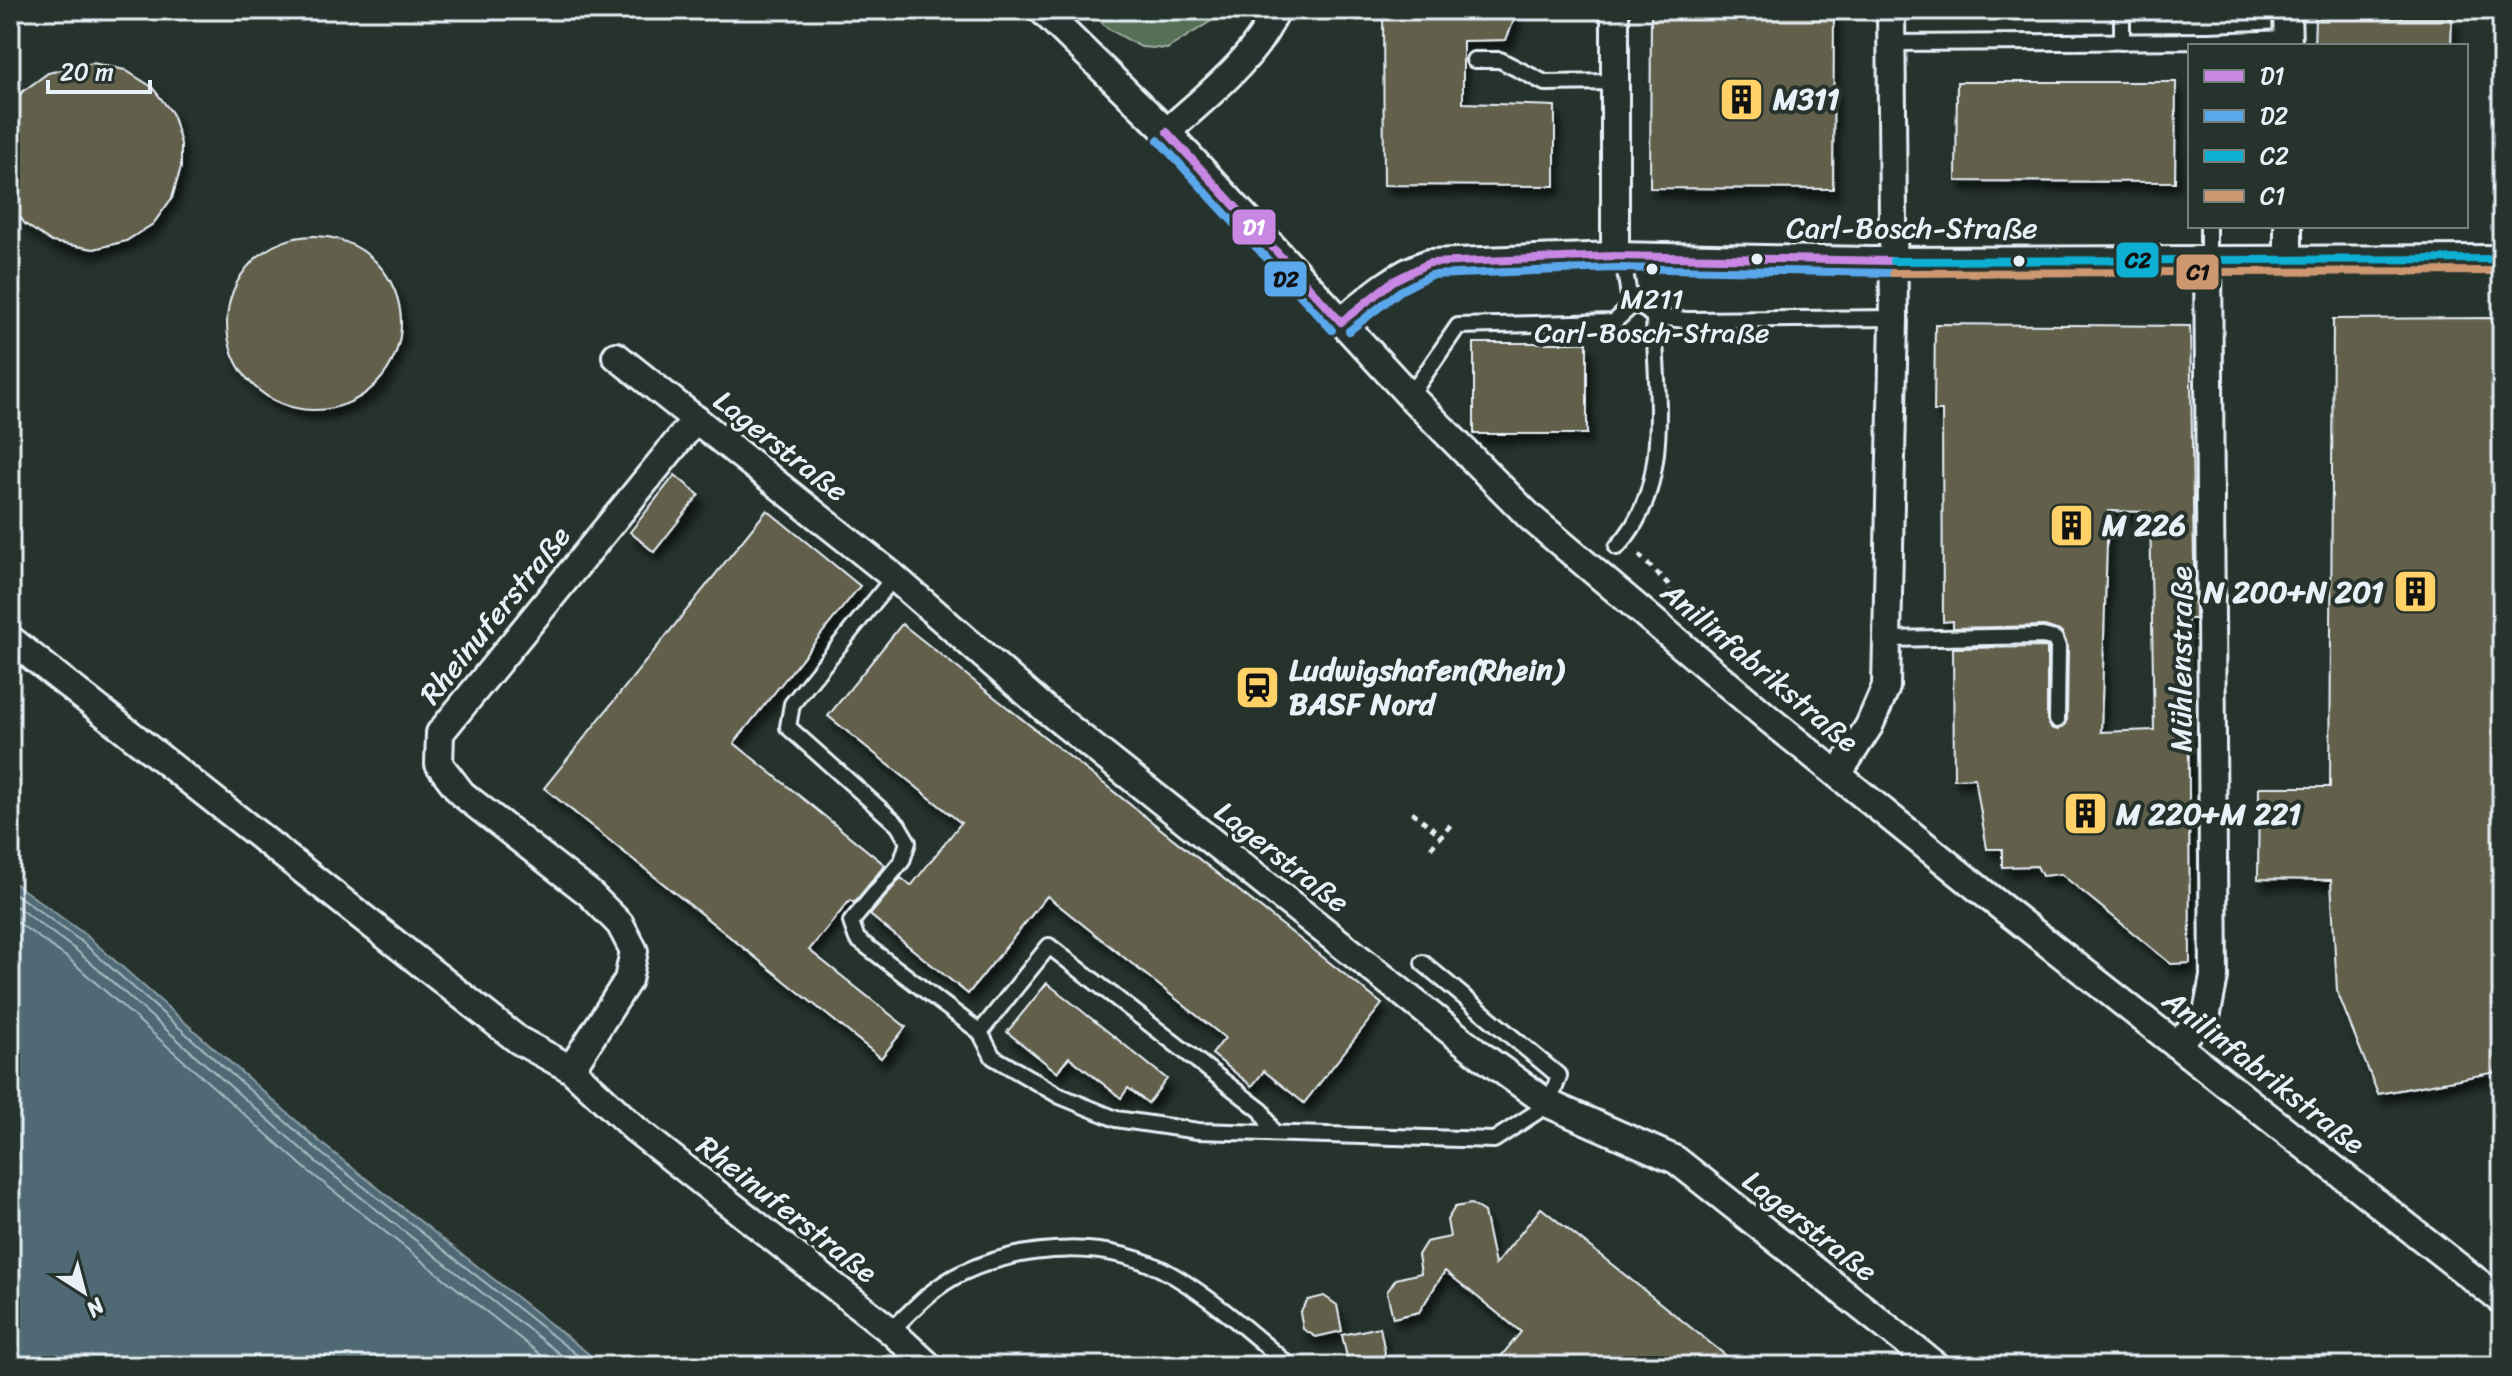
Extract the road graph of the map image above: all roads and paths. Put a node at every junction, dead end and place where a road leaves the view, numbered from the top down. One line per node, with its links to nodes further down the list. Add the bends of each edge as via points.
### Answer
1 (1042, 10): 13 (street, Anilinfabrikstraße)
2 (1276, 10): 13 (street, via 1267,32)
3 (1615, 10): 12 (street)
4 (1891, 10): 9 (street)
5 (2122, 10): 7 (lane)
6 (2287, 10): 8 (street)
7 (2122, 42): 9 (lane); 10 (lane)
8 (2288, 42): 10 (lane)
9 (1891, 43): 18 (street)
10 (2208, 44)
11 (1474, 60): 12 (lane, via 1500,60 1545,83)
12 (1615, 82): 16 (street)
13 (1167, 132): 24 (street, Anilinfabrikstraße)
14 (2208, 228): 19 (lane)
15 (2288, 228): 20 (street)
16 (1619, 257): 18 (street, Carl-Bosch-Straße); 21 (lane, via 1625,287); 24 (street, Carl-Bosch-Straße, via 1429,263 1381,287)
17 (2502, 259): 20 (street, Carl-Bosch-Straße)
18 (1893, 261): 19 (street, Carl-Bosch-Straße); 23 (street)
19 (2208, 261): 20 (street, Carl-Bosch-Straße); 41 (street, Mühlenstraße, via 2214,977 2207,1013)
20 (2288, 261)
21 (1635, 303): 22 (lane); 26 (lane, via 1614,322 1458,326)
22 (1654, 317): 23 (lane); 28 (lane, via 1653,482 1645,509)
23 (1894, 318): 32 (street)
24 (1341, 322): 26 (street, Anilinfabrikstraße)
25 (616, 356): 27 (street, Lagerstraße)
26 (1410, 396): 34 (street, Anilinfabrikstraße, via 1530,517)
27 (696, 419): 29 (street, Lagerstraße); 42 (street, Rheinuferstraße, via 440,733 439,764 462,794 589,893 620,924 634,951 628,980)
28 (1620, 544): 30 (path)
29 (894, 577): 40 (lane, via 792,704 788,727 898,825 908,842 902,861 851,922 857,939); 43 (street, Lagerstraße, via 1044,708)
30 (1671, 587)
31 (10, 639): 42 (street, Rheinuferstraße, via 518,1040)
32 (1888, 639): 33 (lane, via 2055,639); 34 (street, via 1882,702)
33 (2057, 720)
34 (1838, 774): 41 (street, Anilinfabrikstraße)
35 (1412, 812): 37 (path)
36 (1452, 823): 37 (path)
37 (1442, 836): 38 (path)
38 (1431, 848)
39 (1423, 963): 43 (lane, via 1552,1067 1559,1076)
40 (980, 1032): 44 (lane, via 993,1057 1060,1096 1116,1119 1198,1131); 44 (lane, via 1049,946 1262,1111)
41 (2177, 1044): 45 (street, Anilinfabrikstraße)
42 (571, 1069): 46 (street, Rheinuferstraße, via 635,1129)
43 (1549, 1104): 44 (lane, via 1494,1140); 49 (street, Lagerstraße, via 1676,1160)
44 (1273, 1133)
45 (2500, 1296)
46 (891, 1331): 47 (street, Rheinuferstraße); 48 (lane, via 925,1297 960,1274 999,1258 1107,1250 1172,1275)
47 (929, 1366)
48 (1290, 1366)
49 (1936, 1366)

